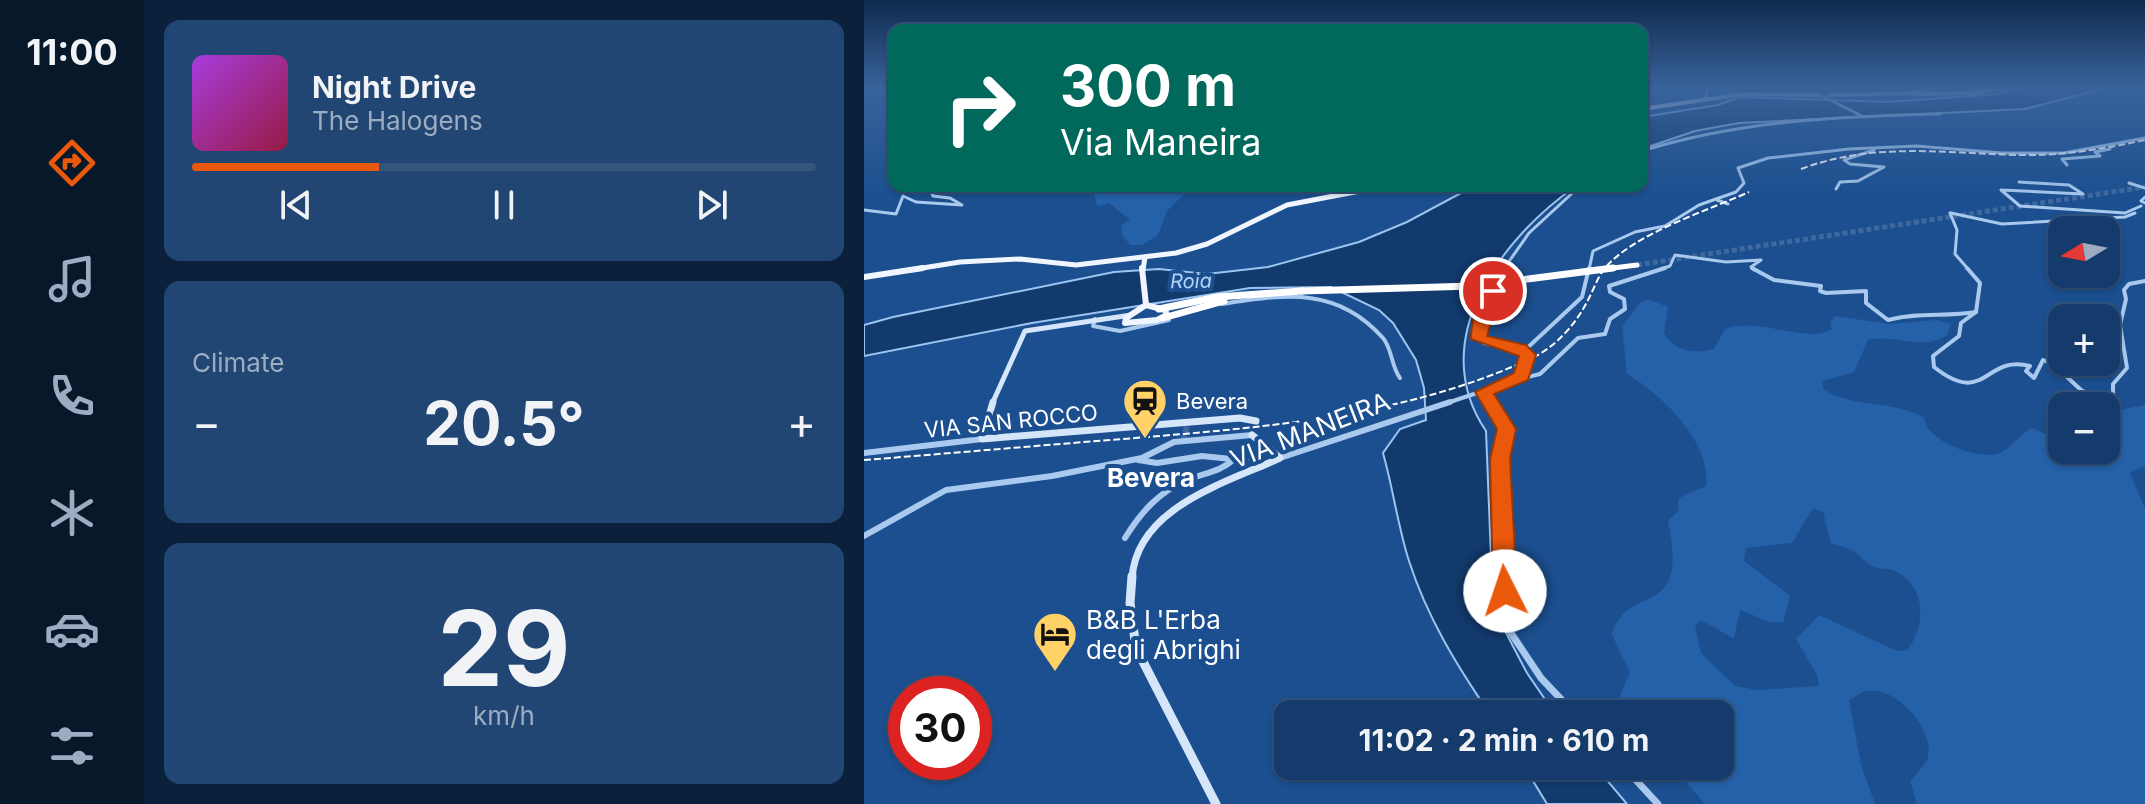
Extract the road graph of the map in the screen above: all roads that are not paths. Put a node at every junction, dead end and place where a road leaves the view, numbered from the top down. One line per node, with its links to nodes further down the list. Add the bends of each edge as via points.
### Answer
1 (1780, 125): 5 (street, via 1727,129)
2 (2145, 138): 3 (street)
3 (2100, 145): 4 (street, via 2064,153); 8 (street, via 2108,148 2095,152 2100,156 2062,159)
4 (1854, 148): 7 (street); 16 (street, via 1745,165 1737,171 1742,188)
5 (1648, 149)
6 (1879, 150): 7 (street)
7 (1861, 152): 12 (street, via 1844,161 1884,167 1858,181 1840,182)
8 (2067, 165)
9 (2019, 182): 17 (street, via 2069,185 2083,194 2001,190 2020,206 2125,213)
10 (2129, 183): 11 (street)
11 (2145, 188)
12 (1836, 189)
13 (931, 192): 19 (street, via 962,205 903,196 896,214)
14 (1355, 192): 20 (main road, via 1287,205 1194,248)
15 (1572, 192): 33 (street, via 1521,243 1479,327 1477,335 1484,343)
16 (1716, 199): 18 (street); 33 (street, via 1665,226 1635,232 1593,251 1582,297)
17 (2144, 202): 27 (street, via 2125,217 2025,224 1994,224 1950,213 1957,230 1955,254 1980,283)
18 (1728, 204)
19 (864, 210)
20 (1141, 259): 22 (main road, via 1076,265 1020,259 960,262); 25 (main road)
21 (1637, 265): 24 (highway, bridge, via 1473,286)
22 (864, 277)
23 (2145, 281): 27 (street, via 2129,284 2119,309 2118,332 2127,368 2111,383 2113,406 2073,385 2043,360 2034,378 2023,363 2006,365 1970,387 1949,380 1934,367 1933,356 1959,336 1961,323)
24 (1268, 292): 26 (highway); 31 (highway)
25 (1146, 305): 26 (main road); 28 (main road)
26 (1159, 309): 28 (main road); 31 (main road, via 1167,312)
27 (1976, 312): 35 (street, VIA MANEIRA, via 1888,320 1866,303 1866,291 1826,293 1821,286 1770,280 1751,267 1761,260 1756,259 1726,262 1675,255 1670,266 1609,286 1626,304 1610,319 1605,334 1578,338 1540,374)
28 (1133, 314): 29 (street); 32 (main road)
29 (1113, 316): 30 (street); 32 (street)
30 (1095, 318): 34 (street, via 1098,330 1122,330 1249,299 1329,299 1385,340); 39 (street, via 1025,331 987,415)
31 (1163, 318): 32 (main road)
32 (1124, 322)
33 (1525, 350): 35 (street, via 1526,369)
34 (1400, 378)
35 (1516, 380): 36 (street, VIA MANEIRA)
36 (1482, 393): 42 (street, VIA MANEIRA); 47 (street, via 1506,429 1500,459 1502,569 1511,633)
37 (1256, 421): 39 (street, VIA SAN ROCCO)
38 (1252, 435): 40 (street); 43 (street, via 1174,442)
39 (982, 439): 41 (street, VIA SAN ROCCO)
40 (1271, 449): 42 (street); 44 (street)
41 (864, 453)
42 (1280, 458): 49 (street, VIA MANEIRA, via 1176,507 1143,539 1131,575 1136,648)
43 (1137, 459): 44 (street); 45 (street, via 946,490)
44 (1233, 460): 46 (street, via 1186,480 1143,508)
45 (864, 536)
46 (1125, 538)
47 (1562, 700)
48 (1636, 780): 50 (street)
49 (1216, 804)
50 (1658, 804)

